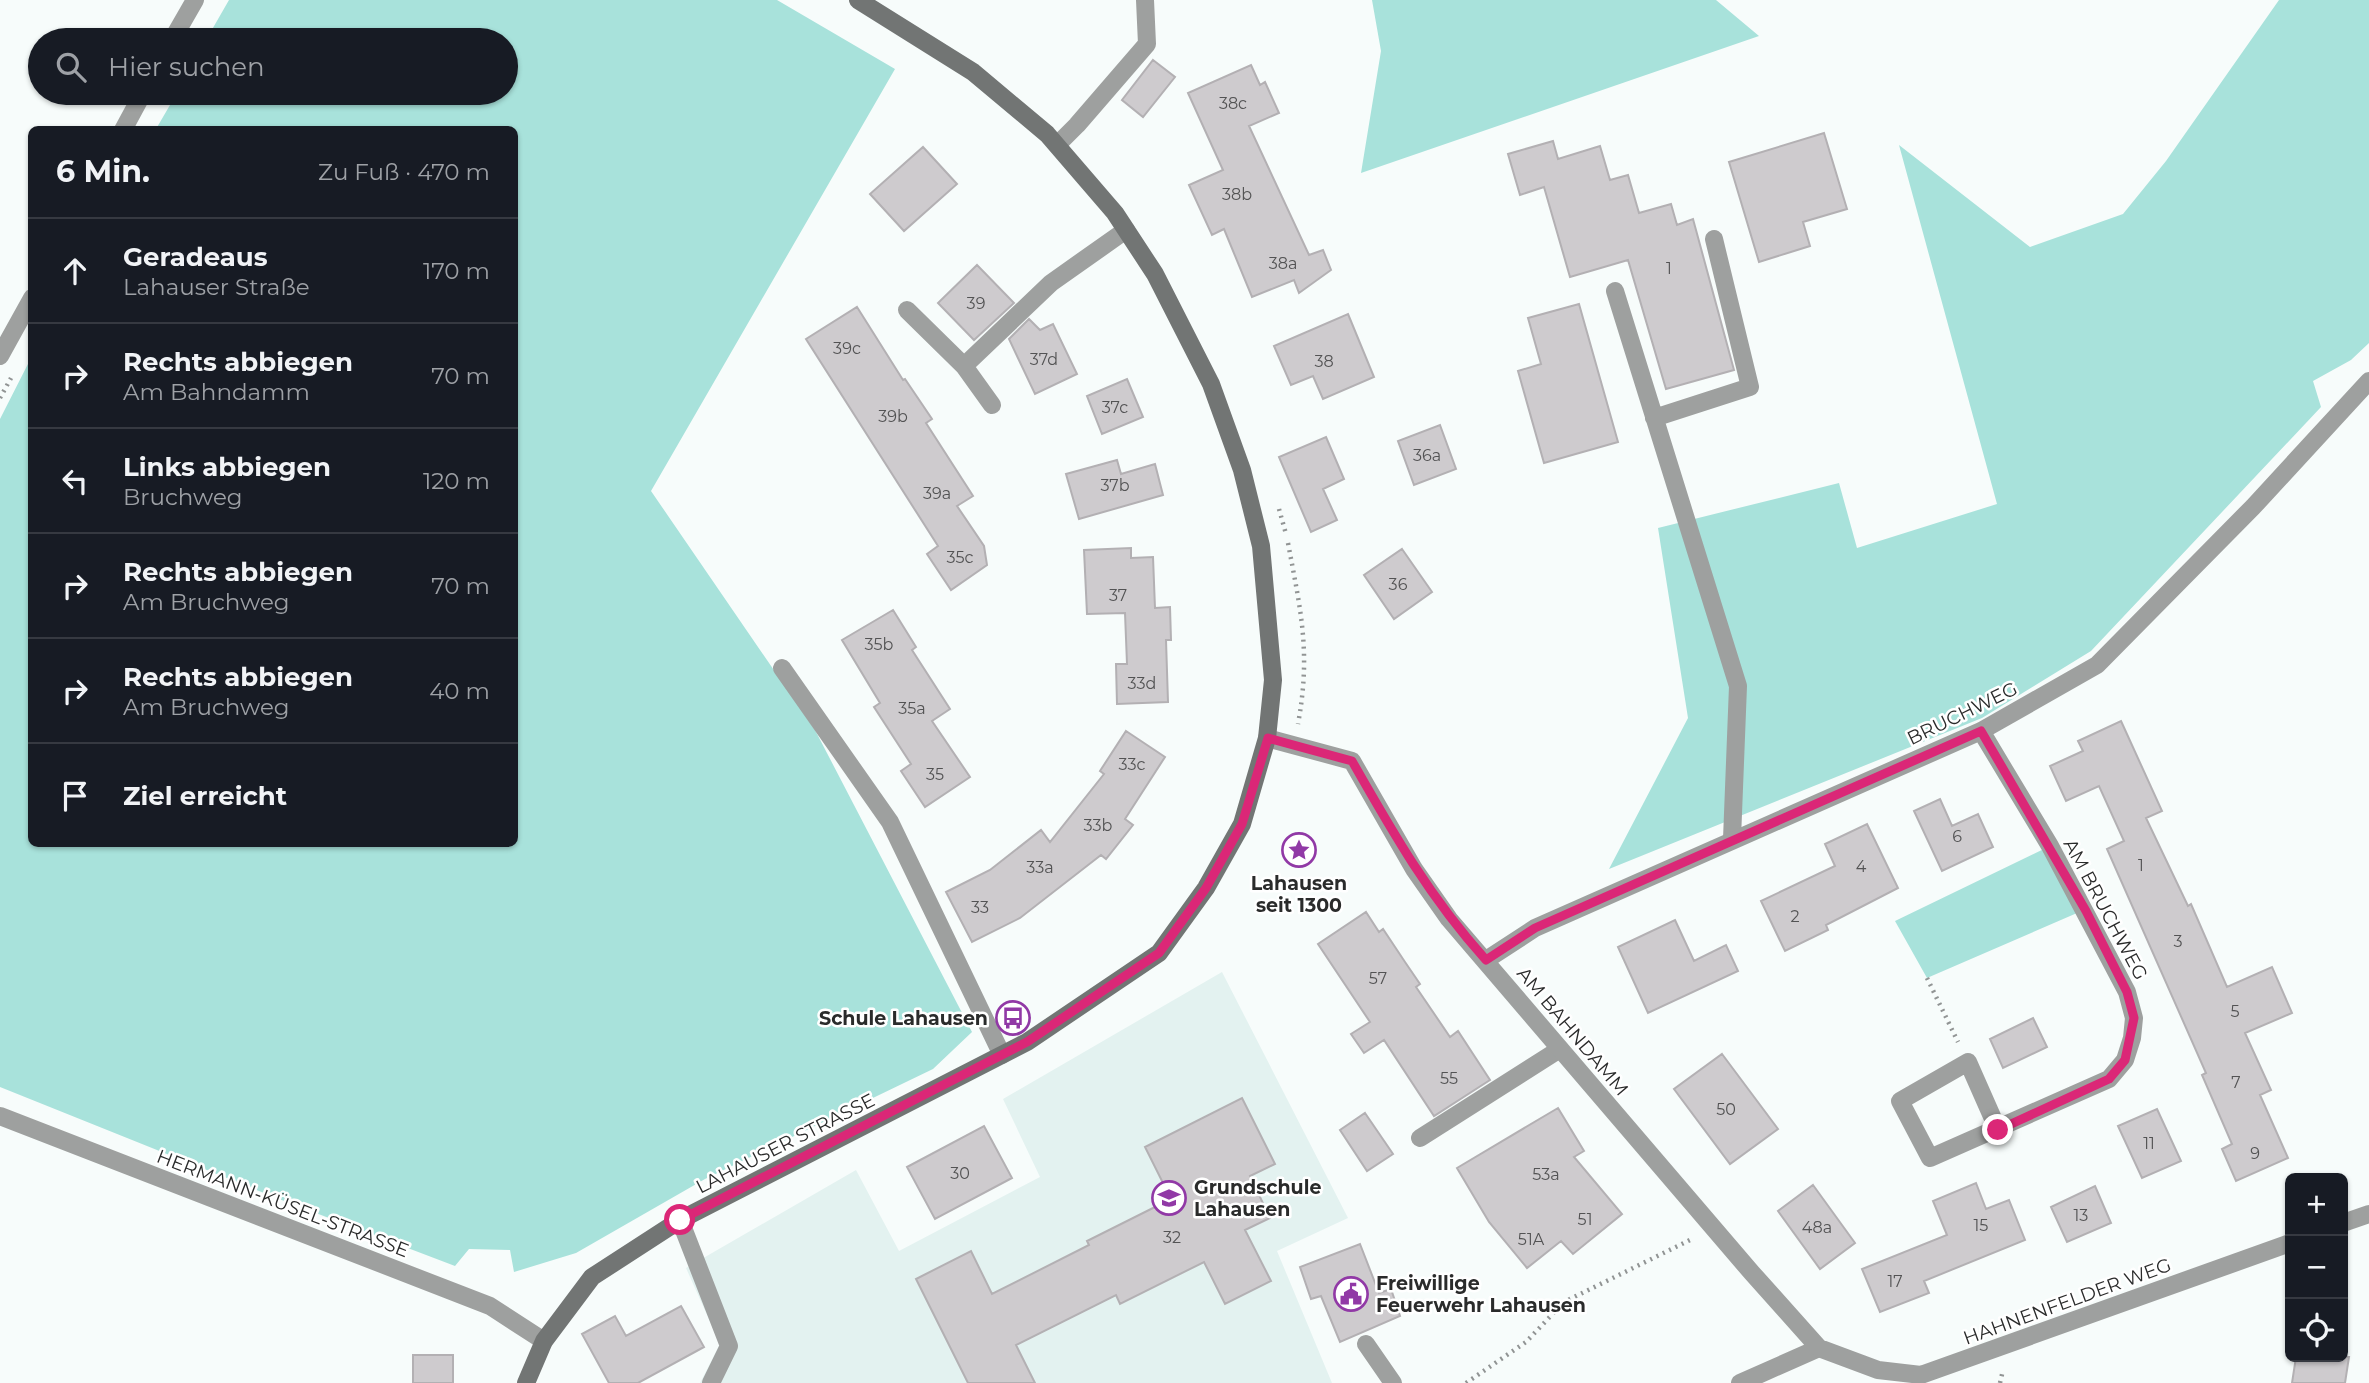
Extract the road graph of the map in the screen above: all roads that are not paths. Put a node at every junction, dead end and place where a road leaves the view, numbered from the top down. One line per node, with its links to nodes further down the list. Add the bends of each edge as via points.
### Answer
1 (195, 0): 4 (street)
2 (858, 0): 7 (street, LAHAUSER STRASSE, via 973,72)
3 (1145, 0): 7 (street, via 1147,44)
4 (179, 28)
5 (136, 105): 6 (street)
6 (124, 126)
7 (1057, 145): 8 (street, LAHAUSER STRASSE)
8 (1126, 230): 14 (street, via 1051,283); 20 (street, LAHAUSER STRASSE, via 1155,274 1211,384 1242,470 1261,546 1267,599 1273,680)
9 (1714, 239): 17 (street, via 1750,387)
10 (1615, 291): 17 (street)
11 (28, 305): 13 (street)
12 (907, 310): 14 (street)
13 (0, 356)
14 (964, 366): 16 (street)
15 (2369, 381): 19 (street, BRUCHWEG, via 2097,665)
16 (992, 405)
17 (1654, 418): 21 (street, via 1738,687)
18 (782, 668): 24 (street, via 890,822)
19 (1981, 731): 21 (street, BRUCHWEG); 26 (street, AM BRUCHWEG, via 2086,911 2127,992 2134,1018 2125,1060 2109,1079)
20 (1268, 738): 22 (street, AM BAHNDAMM, via 1352,761 1414,869 1449,919); 24 (street, LAHAUSER STRASSE, via 1242,824 1206,888 1159,953 1060,1022)
21 (1732, 839): 22 (street, BRUCHWEG, via 1535,928)
22 (1486, 960): 23 (street, AM BAHNDAMM)
23 (1560, 1049): 27 (street); 34 (street, AM BAHNDAMM)
24 (1002, 1055): 29 (street, LAHAUSER STRASSE)
25 (0, 1116): 32 (street, HERMANN-KÜSEL-STRASSE, via 490,1306)
26 (1998, 1130): 26 (street, AM BRUCHWEG, via 1930,1158 1900,1101 1968,1062)
27 (1420, 1138)
28 (2369, 1214): 30 (street)
29 (680, 1220): 32 (street, LAHAUSER STRASSE, via 592,1277); 38 (street, via 729,1346)
30 (2348, 1221)
31 (2285, 1245): 36 (street, HAHNENFELDER WEG)
32 (544, 1341): 37 (street, LAHAUSER STRASSE)
33 (1366, 1344): 39 (street)
34 (1819, 1348): 35 (street, AM BAHNDAMM); 40 (street)
35 (1854, 1363): 36 (street, HAHNENFELDER WEG)
36 (1922, 1379)
37 (526, 1383)
38 (711, 1383)
39 (1393, 1383)
40 (1740, 1383)

